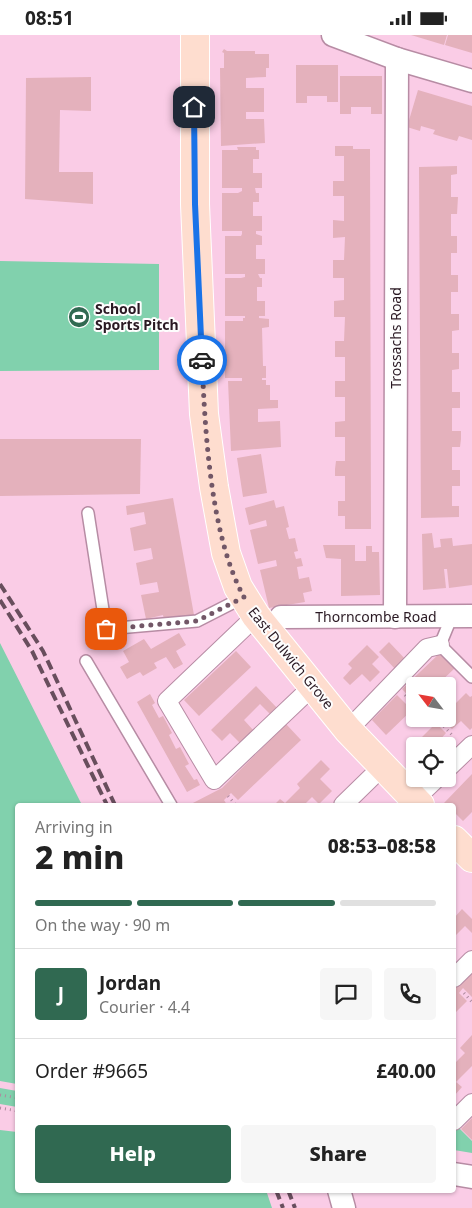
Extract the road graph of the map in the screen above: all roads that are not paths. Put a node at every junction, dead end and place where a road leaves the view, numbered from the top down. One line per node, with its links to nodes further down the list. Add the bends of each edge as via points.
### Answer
1 (195, 35): 6 (main road, East Dulwich Grove, via 195,204 204,414 220,527 232,572)
2 (333, 35): 3 (street)
3 (397, 59): 4 (street); 8 (street, Trossachs Road)
4 (472, 81)
5 (88, 513): 6 (lane, via 106,629 197,621)
6 (260, 610): 8 (street, Thorncombe Road); 12 (main road, East Dulwich Grove); 12 (street, via 168,701 214,779)
7 (462, 616): 8 (street, Thorncombe Road); 9 (lane)
8 (395, 617)
9 (440, 645): 11 (lane); 13 (street, via 427,648)
10 (86, 661): 19 (lane)
11 (472, 677)
12 (313, 686): 13 (main road, East Dulwich Grove)
13 (348, 730): 16 (main road, East Dulwich Grove)
14 (469, 748): 15 (street)
15 (456, 760)
16 (383, 765): 18 (main road, East Dulwich Grove); 20 (street)
17 (429, 787): 18 (street)
18 (417, 802)
19 (170, 803)
20 (345, 803)
21 (472, 960): 22 (street)
22 (457, 984)
23 (472, 1103): 24 (street)
24 (456, 1119)
25 (456, 1174): 26 (street)
26 (472, 1177)
27 (340, 1193): 28 (street)
28 (344, 1208)

